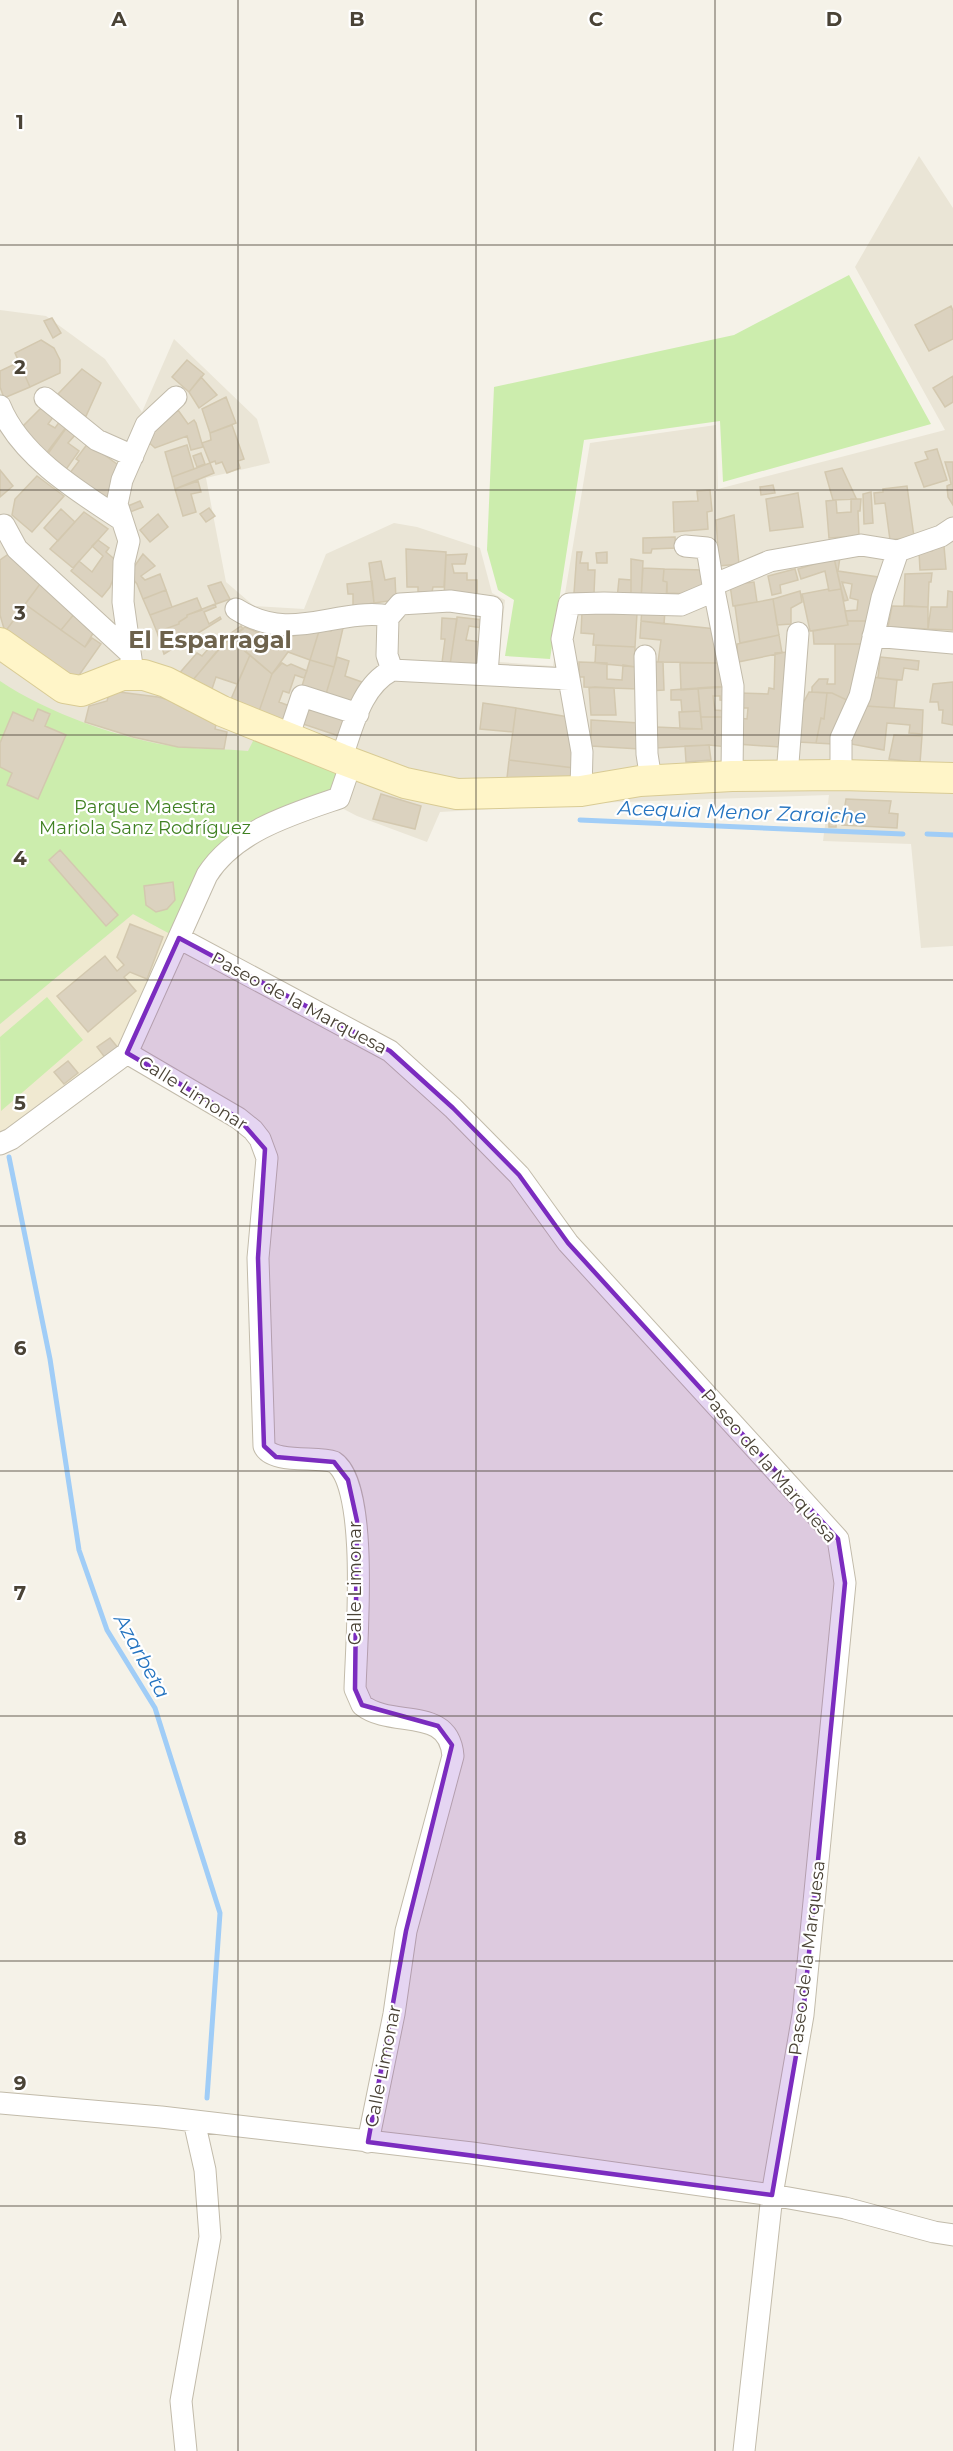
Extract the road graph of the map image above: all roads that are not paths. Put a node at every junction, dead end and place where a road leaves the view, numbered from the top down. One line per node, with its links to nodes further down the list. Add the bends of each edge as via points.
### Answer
1 (176, 397): 4 (street, via 146,425)
2 (45, 398): 4 (street, via 97,440)
3 (0, 406): 5 (street, via 8,425 31,451 79,492)
4 (133, 456): 5 (street, via 117,504)
5 (122, 520): 17 (street, via 129,541 123,602)
6 (2, 525): 17 (street, via 17,549)
7 (953, 528): 9 (street)
8 (685, 546): 10 (street, via 708,548)
9 (898, 551): 10 (street, via 861,545 770,561); 14 (street)
10 (714, 588): 21 (street, via 681,605 569,604 562,639); 26 (street, via 733,686)
11 (236, 609): 12 (street, via 269,623 308,625 376,614)
12 (390, 616): 19 (street, via 387,655); 20 (street, via 400,604 450,601 492,607)
13 (798, 633): 27 (street)
14 (873, 636): 16 (street); 25 (street, via 860,696 841,738)
15 (0, 643): 17 (main road, via 73,691 89,689 122,675)
16 (953, 643)
17 (130, 653): 23 (main road, via 166,682)
18 (645, 656): 29 (street)
19 (392, 669): 20 (street); 22 (street, Calle Limonar, via 378,677 362,700)
20 (487, 674): 21 (street)
21 (569, 679): 30 (street, via 582,752)
22 (358, 714): 23 (street, via 302,696); 24 (street, Calle Limonar)
23 (288, 738): 24 (main road)
24 (346, 761): 30 (main road, via 405,783 457,794); 31 (street, Calle Limonar, via 339,798 266,827 224,853 207,875)
25 (841, 775): 27 (main road); 28 (main road)
26 (732, 776): 27 (main road); 29 (main road)
27 (787, 776)
28 (953, 778)
29 (651, 780): 30 (main road)
30 (581, 791)
31 (179, 938): 32 (street, Calle Limonar); 37 (street, Paseo de la Marquesa, via 390,1051 453,1108 519,1176 568,1244 838,1539 845,1583 804,2003)
32 (127, 1053): 33 (street, Calle Limonar); 36 (street, Calle Limonar, via 238,1118 253,1130 265,1149 267,1168 258,1258 264,1446 276,1457 334,1462 348,1480 357,1521 355,1689 362,1705 377,1713 438,1726 448,1734 452,1745 453,1756 406,1931)
33 (3, 1143)
34 (0, 2103): 35 (street)
35 (194, 2121): 36 (street); 39 (street, via 205,2170 210,2237 181,2401)
36 (368, 2142): 37 (street, via 472,2152)
37 (772, 2195): 38 (street, via 845,2208); 40 (street, Paseo de la Marquesa)
38 (953, 2235)
39 (186, 2451)
40 (744, 2451)

